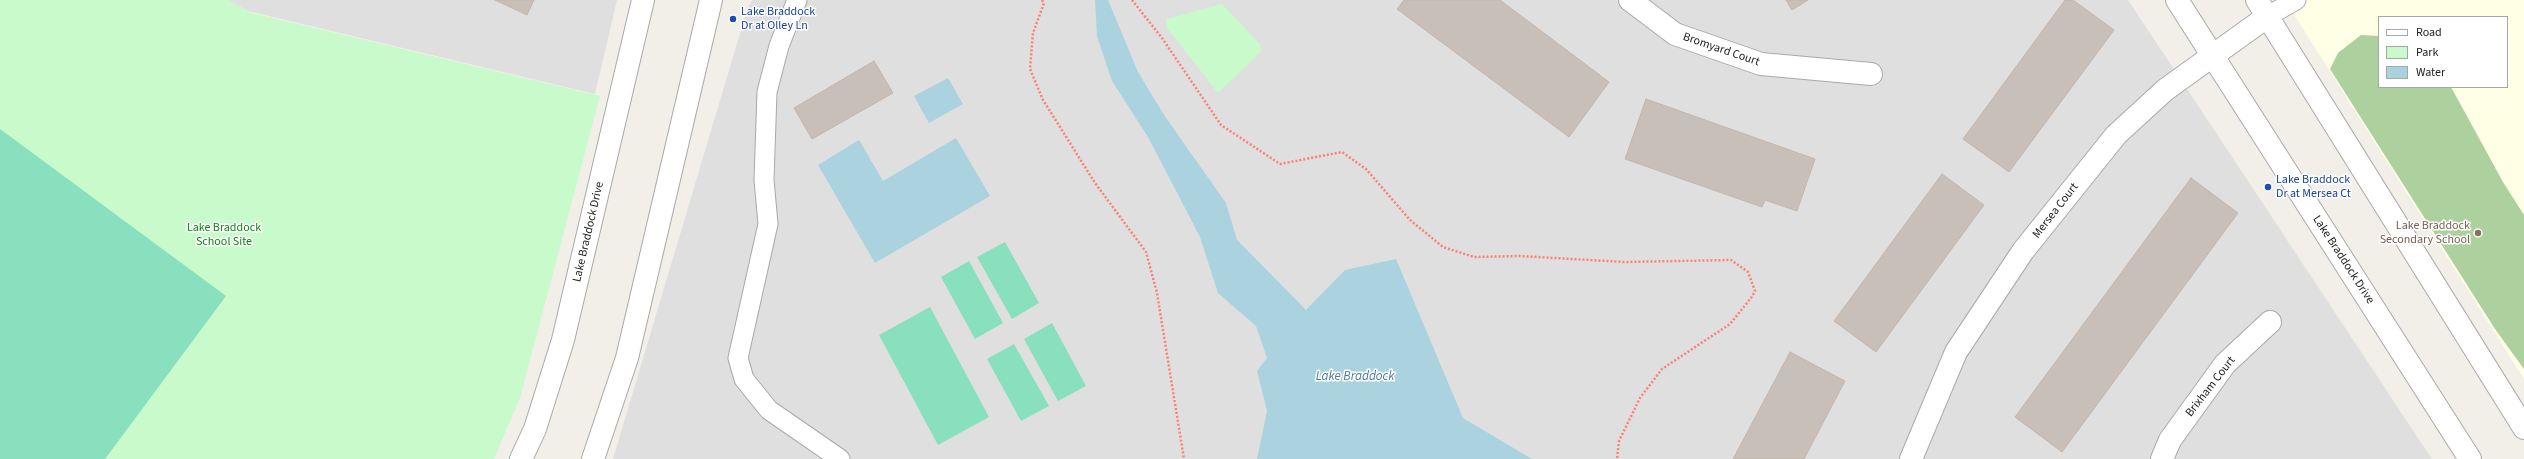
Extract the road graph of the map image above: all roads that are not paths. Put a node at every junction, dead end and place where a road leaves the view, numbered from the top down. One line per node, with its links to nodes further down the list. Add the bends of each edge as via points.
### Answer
1 (643, 0): 12 (street, Lake Braddock Drive, via 563,340 535,429)
2 (711, 0): 13 (street, via 627,358)
3 (797, 0): 14 (lane, via 779,46 767,92 764,180 768,224 738,358 744,379 769,410)
4 (1630, 0): 9 (street, Bromyard Court, via 1676,34 1760,64)
5 (2177, 0): 8 (street, Lake Braddock Drive)
6 (2296, 0): 7 (lane)
7 (2262, 8): 8 (street, Mersea Court); 11 (street)
8 (2212, 56): 15 (street, Mersea Court, via 2165,90 2116,135 2023,252 1956,352); 17 (street, Lake Braddock Drive)
9 (1871, 74)
10 (2270, 322): 16 (street, Brixham Court, via 2225,364 2170,440)
11 (2524, 428)
12 (521, 459)
13 (593, 459)
14 (840, 459)
15 (1911, 459)
16 (2162, 459)
17 (2470, 459)

